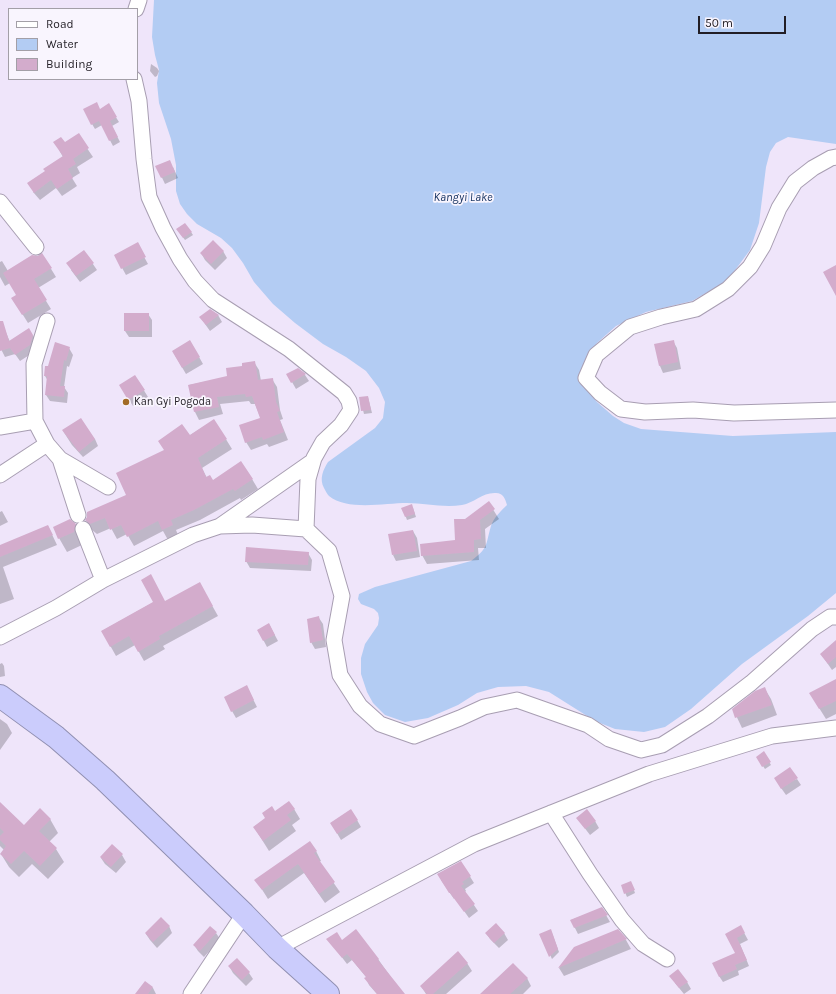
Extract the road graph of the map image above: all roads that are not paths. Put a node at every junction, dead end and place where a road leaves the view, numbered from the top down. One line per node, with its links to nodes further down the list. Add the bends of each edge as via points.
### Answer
1 (134, 80): 11 (street, via 140,101 149,197 170,240 195,281 213,300 289,349 344,393 349,401 350,410 342,425 323,442)
2 (836, 157): 6 (street, via 813,168 794,182 779,208 763,246 750,267 728,289 696,309 630,327 596,356 586,378 621,409 645,412 693,410 734,413)
3 (0, 202): 4 (street)
4 (36, 247)
5 (47, 321): 7 (street, via 34,364)
6 (836, 410)
7 (35, 421): 8 (street); 9 (street)
8 (0, 427)
9 (47, 444): 10 (street); 12 (street)
10 (60, 459): 13 (street); 16 (street, via 80,522)
11 (313, 461): 14 (street); 15 (street, via 308,479)
12 (0, 475)
13 (108, 487)
14 (220, 526): 15 (street); 16 (street, via 193,535)
15 (306, 529): 17 (street, via 329,551 342,596 334,640 340,675 360,706 380,724 414,736 484,707 517,700 588,725 609,739 641,750 662,745 708,716 751,683 812,629 830,616)
16 (103, 580): 18 (street, via 56,608)
17 (836, 617)
18 (0, 636)
19 (0, 696): 22 (highway, via 56,737 105,780)
20 (836, 728): 21 (street, via 772,736 649,774)
21 (551, 813): 23 (street, via 474,844); 24 (street, via 622,920 643,944)
22 (244, 914): 23 (highway); 25 (street)
23 (277, 948): 26 (highway)
24 (667, 960)
25 (191, 994)
26 (328, 994)

